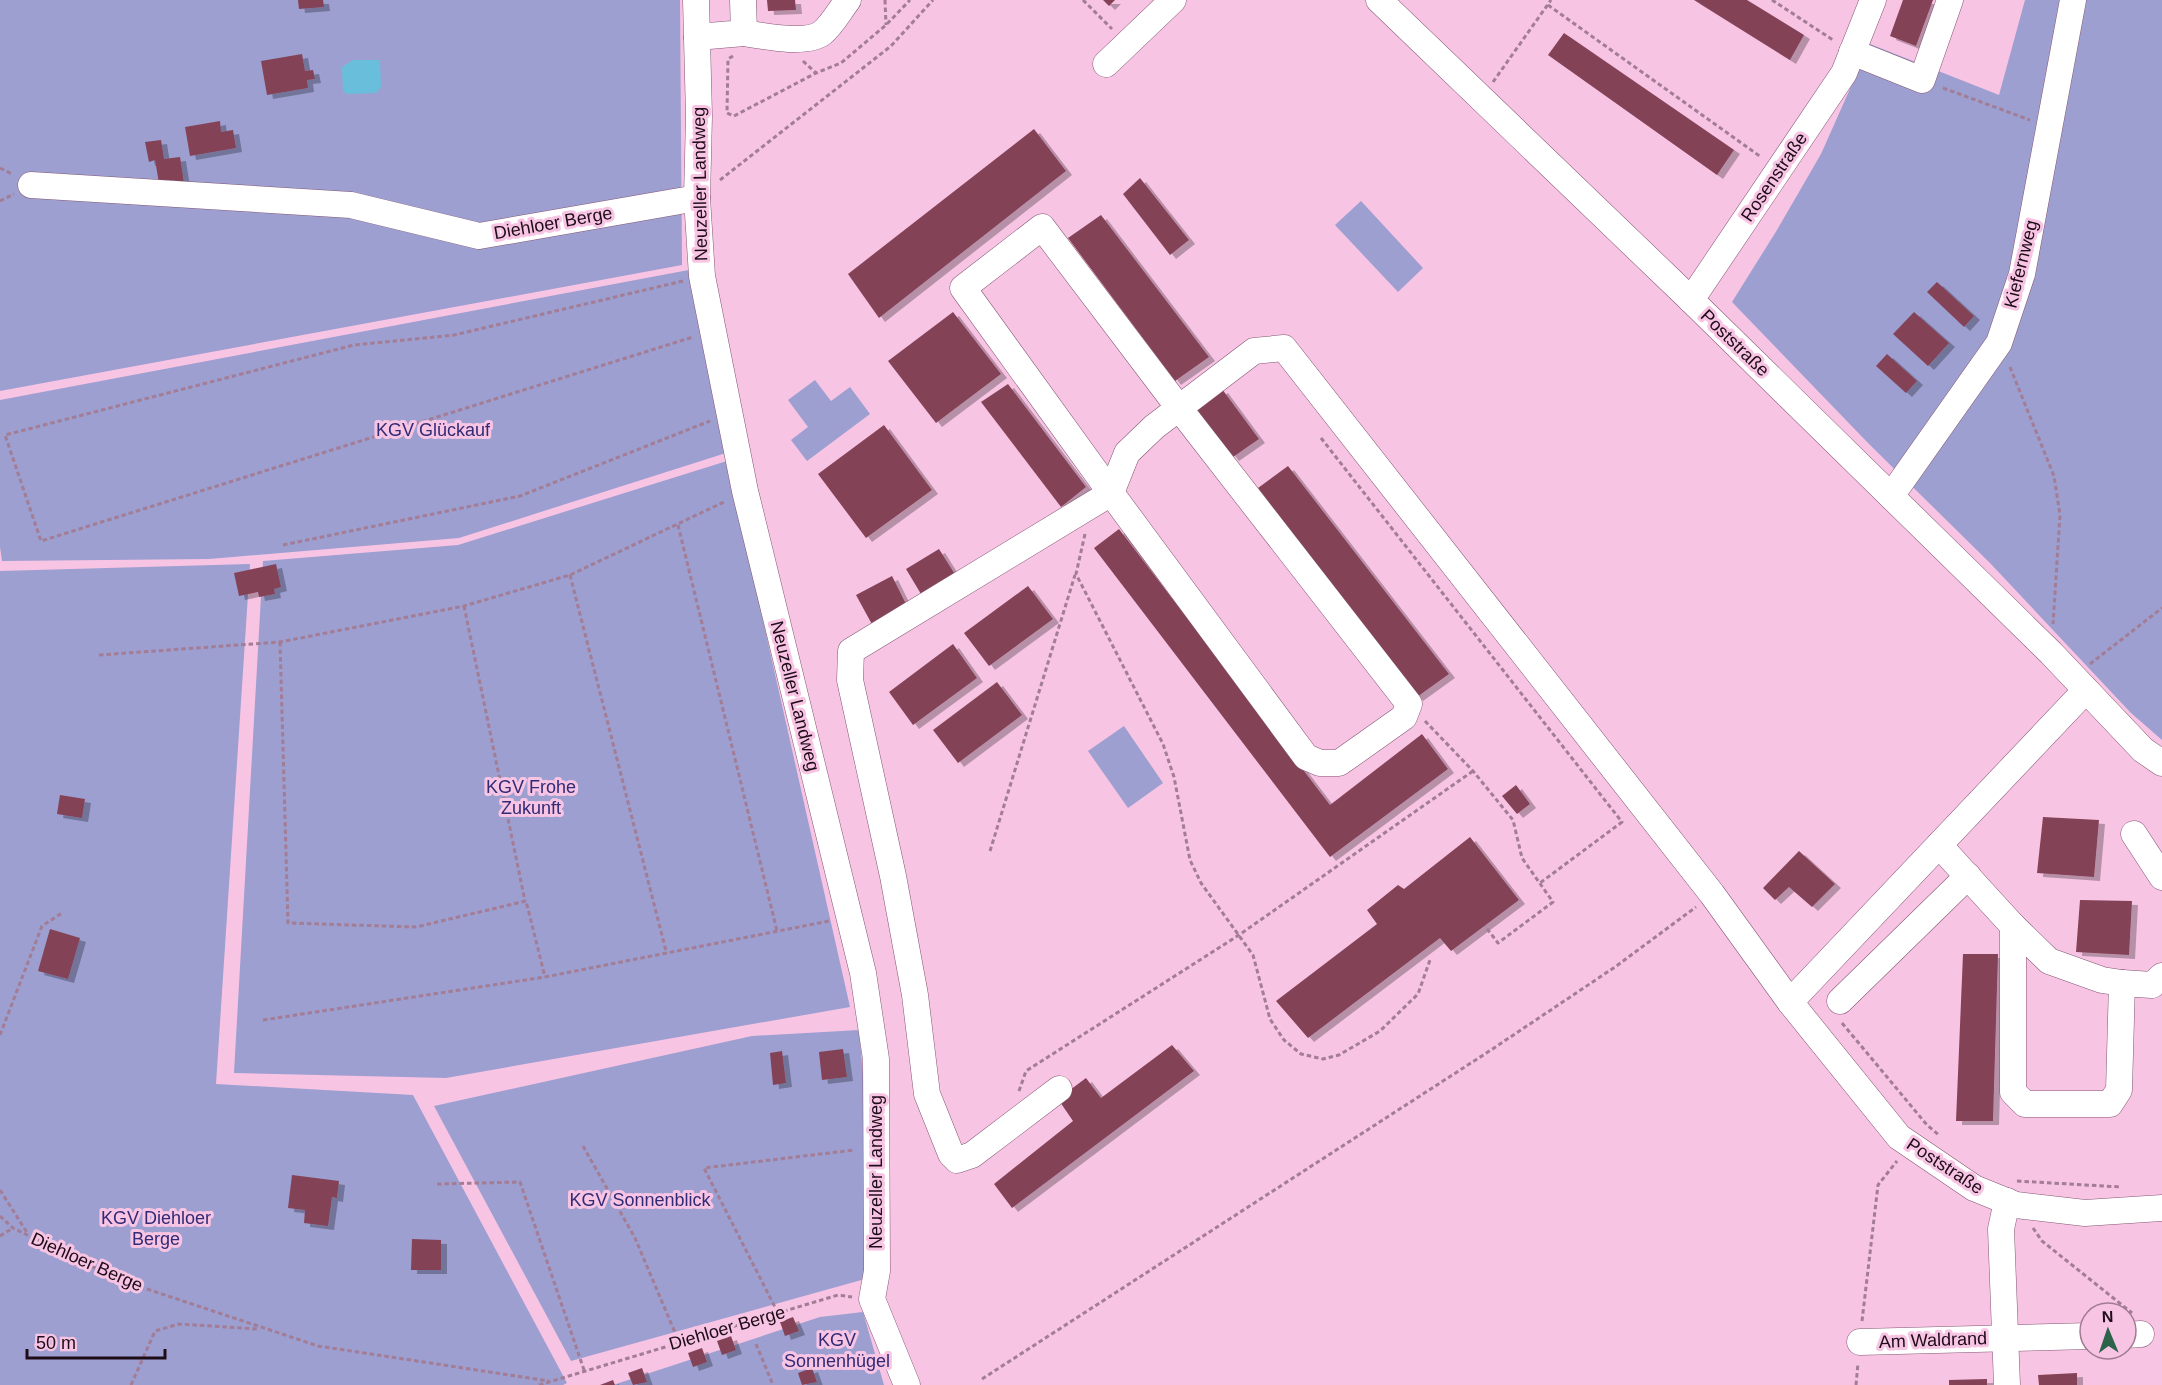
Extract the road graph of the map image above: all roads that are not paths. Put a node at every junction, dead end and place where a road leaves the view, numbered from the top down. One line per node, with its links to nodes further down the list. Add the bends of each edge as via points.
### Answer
1 (696, 0): 11 (street, Neuzeller Landweg)
2 (743, 0): 12 (street)
3 (822, 0): 10 (street)
4 (848, 0): 10 (street)
5 (1173, 0): 14 (street)
6 (1379, 0): 17 (street, Poststraße)
7 (1873, 0): 13 (street, Rosenstraße)
8 (1950, 0): 13 (street, via 1922,80)
9 (2073, 0): 19 (street, Kiefernweg, via 2022,274 1999,343)
10 (822, 33): 12 (street, via 812,38)
11 (697, 37): 12 (street); 16 (street, Neuzeller Landweg)
12 (740, 43)
13 (1852, 52): 17 (street, Rosenstraße, via 1844,73)
14 (1106, 64)
15 (31, 185): 16 (street, Diehloer Berge, via 351,205 479,236)
16 (697, 198): 39 (street, Neuzeller Landweg, via 702,276 728,414 863,973 876,1059 877,1271 872,1299)
17 (1691, 300): 19 (street, Poststraße)
18 (1179, 408): 20 (street, via 1127,453); 20 (street, via 1042,227 963,288); 20 (street, via 1409,705 1404,717 1339,763 1320,763 1306,757); 31 (street, Poststraße, via 1254,351 1284,348 1712,894)
19 (1891, 496): 21 (street, Poststraße)
20 (1101, 499): 33 (street, via 851,651 850,680 893,876 915,995 927,1094 951,1154 957,1160 972,1155)
21 (2080, 684): 22 (street, Poststraße); 25 (street)
22 (2152, 757): 23 (street, Poststraße)
23 (2162, 775)
24 (2134, 834): 27 (street)
25 (1939, 845): 26 (street); 31 (street)
26 (1968, 876): 28 (street); 32 (street)
27 (2162, 877)
28 (2013, 926): 30 (street, via 2049,961); 30 (street, via 2013,1092 2025,1104 2110,1104 2119,1090)
29 (2162, 976): 30 (street, via 2152,985)
30 (2122, 983)
31 (1790, 1002): 34 (street, Poststraße, via 1899,1137 1974,1188)
32 (1839, 1009)
33 (1059, 1089)
34 (2011, 1195): 35 (street, Poststraße, via 2085,1213); 37 (street, Am Waldrand, via 2001,1229)
35 (2162, 1208)
36 (2078, 1336): 37 (street, Am Waldrand)
37 (2005, 1338): 38 (street, Am Waldrand); 40 (street, Am Waldrand)
38 (1860, 1342)
39 (907, 1385)
40 (2007, 1385)

